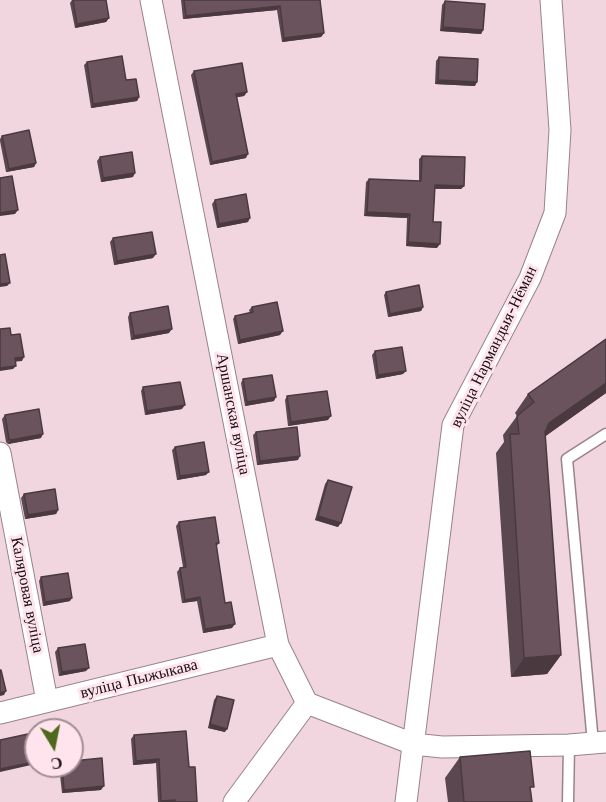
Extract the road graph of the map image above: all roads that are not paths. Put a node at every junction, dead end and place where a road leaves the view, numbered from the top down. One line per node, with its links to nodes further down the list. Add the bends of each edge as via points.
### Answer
1 (151, 0): 5 (street, Аршанская вуліца)
2 (551, 0): 10 (street, вуліца Нармандыя-Нёман, via 560,130 555,213 530,278 453,425)
3 (606, 434): 9 (lane, via 567,459)
4 (0, 453): 6 (street, Каляровая вуліца)
5 (278, 645): 6 (street, вуліца Пыжыкава); 7 (street, Аршанская вуліца)
6 (47, 701): 8 (street, вуліца Пыжыкава)
7 (307, 704): 10 (street); 12 (street)
8 (0, 713)
9 (599, 742): 11 (street)
10 (413, 744): 11 (street); 13 (street, вуліца Нармандыя-Нёман)
11 (568, 745): 14 (lane)
12 (234, 802)
13 (406, 802)
14 (568, 802)

